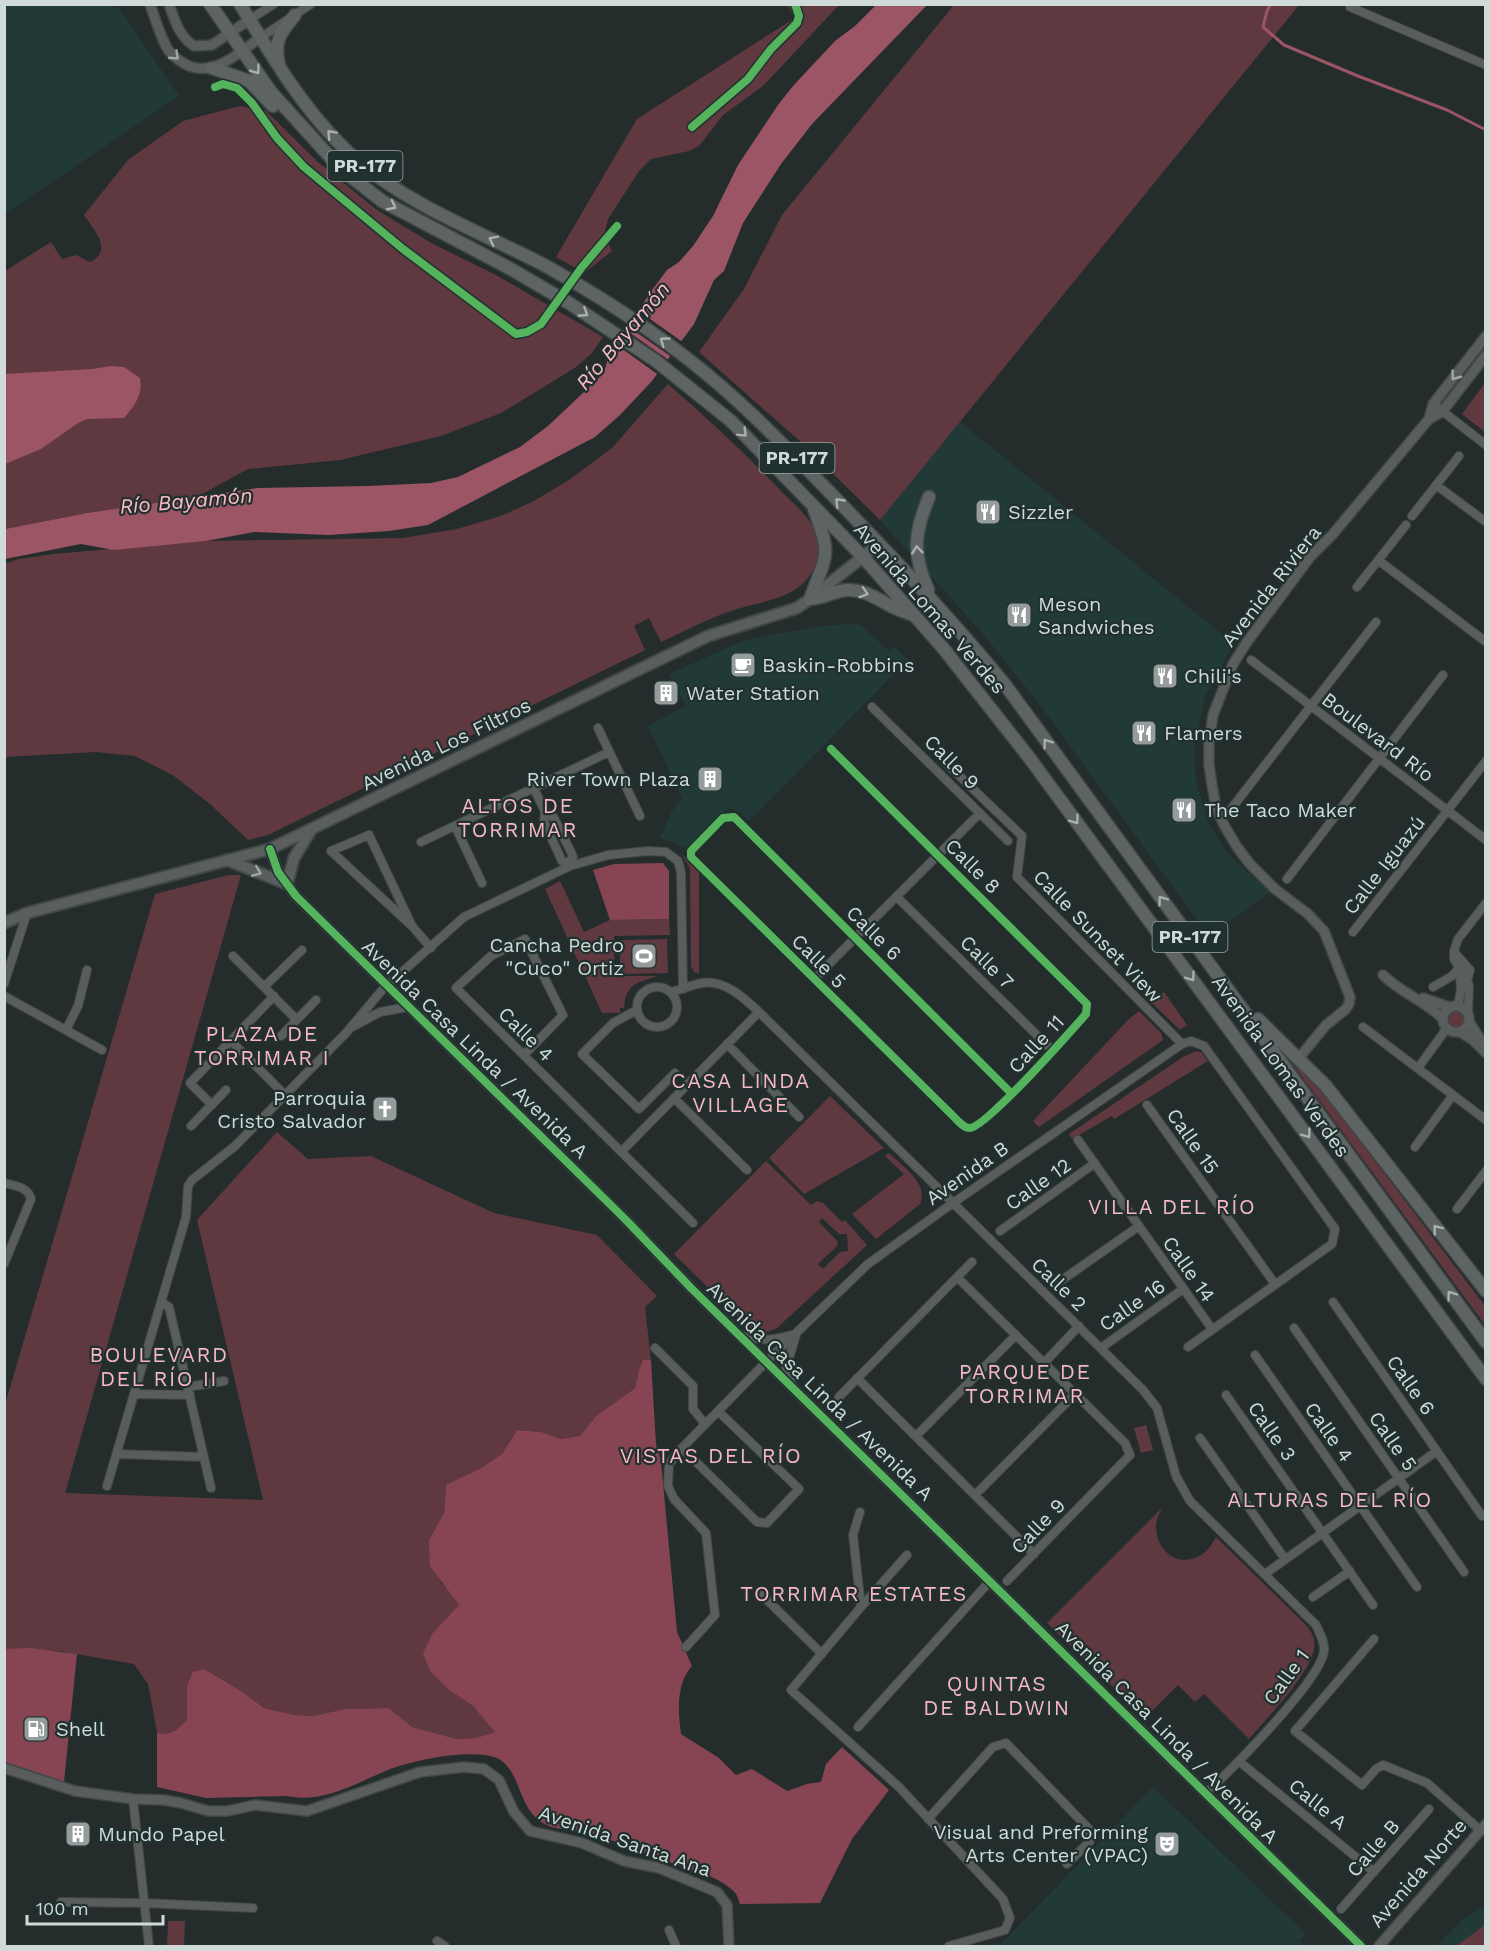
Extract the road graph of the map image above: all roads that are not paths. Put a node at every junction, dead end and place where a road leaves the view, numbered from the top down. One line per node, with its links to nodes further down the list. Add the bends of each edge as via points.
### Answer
1 (150, 4): 14 (street, one-way to 14, via 174,57 190,67)
2 (169, 4): 10 (street, via 177,28 194,46 212,45)
3 (210, 4): 10 (highway, Avenida Lomas Verdes / PR-177)
4 (240, 4): 9 (highway, Avenida Lomas Verdes / PR-177)
5 (274, 4): 9 (street)
6 (310, 4): 8 (street)
7 (1351, 6): 13 (street)
8 (295, 15): 11 (street); 15 (highway, via 279,38 276,51)
9 (249, 20): 10 (street); 11 (highway, Avenida Lomas Verdes / PR-177)
10 (230, 33): 12 (highway, Avenida Lomas Verdes / PR-177)
11 (260, 38): 12 (street); 15 (highway, Avenida Lomas Verdes / PR-177)
12 (242, 50): 14 (street); 16 (highway, Avenida Lomas Verdes / PR-177, one-way to 16)
13 (1485, 65)
14 (212, 68): 16 (highway, via 249,81 283,116)
15 (280, 68): 30 (highway, Avenida Lomas Verdes / PR-177, one-way to 15, via 780,440 710,376 601,299 423,204 375,174 312,113)
16 (295, 119): 26 (highway, Avenida Lomas Verdes / PR-177, one-way to 26, via 341,169 382,201 534,283 632,344 731,421)
17 (1485, 336): 19 (street, Avenida Riviera, one-way to 19)
18 (1485, 355): 20 (street, Avenida Riviera)
19 (1433, 404): 20 (street); 21 (street, Avenida Riviera)
20 (1442, 412): 21 (street, Avenida Riviera); 22 (street)
21 (1429, 419): 121 (street, Avenida Riviera, via 1310,557 1247,642 1233,664 1214,715 1209,765 1216,807 1224,825 1250,864 1324,931 1350,997 1346,1009 1326,1025)
22 (1485, 445)
23 (1459, 456): 24 (street)
24 (1436, 485): 27 (street); 28 (street)
25 (929, 497): 35 (highway, one-way to 25, via 921,574 916,550 918,527)
26 (811, 503): 31 (highway, Avenida Lomas Verdes / PR-177); 34 (highway, via 827,553)
27 (1412, 516)
28 (1485, 522)
29 (1406, 525): 32 (street)
30 (879, 544): 31 (main road, Avenida Los Filtros); 35 (highway, Avenida Lomas Verdes / PR-177)
31 (863, 556): 34 (main road, Avenida Los Filtros); 36 (highway, Avenida Lomas Verdes / PR-177)
32 (1378, 560): 33 (street); 38 (street)
33 (1357, 587)
34 (810, 599): 36 (highway, one-way to 36, via 851,590); 57 (main road, Avenida Los Filtros, via 797,608 708,636)
35 (934, 602): 93 (highway, Avenida Lomas Verdes / PR-177, one-way to 35, via 1006,686)
36 (914, 615): 170 (highway, Avenida Lomas Verdes / PR-177, one-way to 170, via 1028,756)
37 (1376, 622): 41 (street)
38 (1485, 642)
39 (1251, 660): 41 (street, Boulevard Río)
40 (1443, 675): 46 (street)
41 (1312, 706): 46 (street, Boulevard Río); 50 (street)
42 (872, 707): 53 (street, Calle 9)
43 (598, 728): 45 (street)
44 (831, 749): 66 (street, Calle 8)
45 (609, 752): 49 (street); 54 (street)
46 (1379, 758): 51 (street, Boulevard Río); 69 (street)
47 (1485, 760): 51 (street, Calle Iguazú)
48 (947, 764): 115 (street, Calle Sunset View, via 1022,836 1017,877)
49 (534, 789): 52 (street); 55 (street)
50 (1231, 808)
51 (1447, 810): 60 (street, Boulevard Río); 77 (street, Calle Iguazú)
52 (545, 811): 56 (street); 59 (street)
53 (980, 813): 61 (street, Calle 9); 66 (street)
54 (640, 816)
55 (455, 826): 62 (street); 70 (street)
56 (559, 828): 59 (street); 63 (street)
57 (311, 830): 64 (main road, Avenida Los Filtros); 71 (main road, via 294,858)
58 (710, 832): 78 (street, Calle 6, via 723,818 734,817); 86 (street, Calle 5, via 690,851 693,860)
59 (549, 833): 65 (street)
60 (1485, 840)
61 (1008, 841)
62 (421, 842)
63 (567, 846): 65 (street); 68 (street, via 573,857)
64 (270, 849): 67 (main road, Avenida Los Filtros); 71 (street, Avenida Casa Linda / Avenida A, via 278,872)
65 (557, 850): 68 (street)
66 (938, 855): 72 (street); 101 (street, Calle 8, via 1085,999)
67 (227, 860): 71 (main road, one-way to 71); 74 (main road, Avenida Los Filtros)
68 (569, 865): 79 (street, via 464,917); 92 (street, via 608,855 648,851 666,852 675,858 681,872)
69 (1287, 879)
70 (482, 883)
71 (288, 884): 89 (street, Avenida Casa Linda / Avenida A)
72 (897, 897): 78 (street); 118 (street, Calle 7)
73 (1485, 903): 81 (street, via 1458,939)
74 (27, 913): 75 (main road, Avenida Los Filtros); 88 (street)
75 (4, 922)
76 (412, 926): 76 (street, via 372,889 331,851 369,835); 79 (street)
77 (1353, 932)
78 (855, 938): 86 (street); 125 (street, Calle 6)
79 (431, 948): 89 (street)
80 (302, 950): 90 (street)
81 (1454, 952): 83 (street); 87 (street, via 1470,970)
82 (233, 956): 90 (street)
83 (1459, 968): 87 (street); 91 (street); 100 (street, via 1461,989)
84 (87, 970): 110 (street, via 78,1006)
85 (1383, 975): 95 (street)
86 (814, 979): 131 (street, Calle 5)
87 (1467, 981): 105 (street)
88 (4, 984)
89 (387, 986): 99 (street, Avenida Casa Linda / Avenida A); 108 (street)
90 (264, 987): 97 (street)
91 (1433, 987)
92 (683, 989): 94 (street); 103 (street, via 707,982 725,987)
93 (1228, 989): 121 (highway); 162 (highway, Avenida Lomas Verdes / PR-177, one-way to 93)
94 (670, 992): 102 (street, via 658,987 645,990); 102 (street, via 676,1001 676,1011 666,1025 649,1026)
95 (1408, 995): 100 (street); 104 (street)
96 (4, 996): 110 (street)
97 (274, 996): 106 (street); 113 (street)
98 (316, 1000): 106 (street)
99 (408, 1007): 108 (street, via 380,1011); 160 (street, Avenida Casa Linda / Avenida A)
100 (1454, 1007): 104 (street); 105 (street, via 1462,1007)
101 (1088, 1008): 118 (street, Calle 11)
102 (637, 1010): 123 (street, via 613,1023 582,1054 639,1108)
103 (759, 1012): 114 (street); 142 (street)
104 (1442, 1018): 109 (street)
105 (1468, 1018): 111 (street); 116 (street)
106 (296, 1019): 112 (street)
107 (1363, 1027): 122 (street)
108 (350, 1028): 126 (street)
109 (1447, 1028): 111 (street); 122 (street)
110 (66, 1030): 117 (street)
111 (1460, 1032): 119 (street)
112 (281, 1036)
113 (231, 1041): 126 (street); 130 (street, via 190,1083)
114 (727, 1044): 128 (street); 132 (street)
115 (1182, 1044): 142 (street, Avenida B); 150 (street, via 1191,1041 1204,1046 1335,1229 1332,1244)
116 (1485, 1047)
117 (102, 1050)
118 (1053, 1051): 125 (street, Calle 11)
119 (1485, 1053)
120 (524, 1054): 120 (street, Calle 4, via 456,988 491,956 525,939 563,1015); 137 (street, Calle 4)
121 (1299, 1058): 153 (highway, one-way to 121, via 1326,1086)
122 (1418, 1068): 127 (street)
123 (675, 1073)
124 (226, 1090): 130 (street)
125 (1012, 1094): 131 (street, Calle 11, via 973,1127 963,1126)
126 (285, 1095): 154 (street, via 188,1186 186,1218)
127 (1453, 1095): 133 (street); 136 (street)
128 (674, 1098): 137 (street); 139 (street)
129 (1147, 1105): 150 (street, Calle 15)
130 (212, 1106): 134 (street)
131 (948, 1112)
132 (800, 1117)
133 (1485, 1120)
134 (191, 1126)
135 (1078, 1140): 138 (street, Calle 14)
136 (1415, 1147)
137 (621, 1152): 144 (street, Calle 4)
138 (1095, 1163): 145 (street, Calle 14); 146 (street, Calle 12)
139 (747, 1170)
140 (1485, 1171): 143 (street)
141 (4, 1183): 148 (street, via 23,1188 31,1199)
142 (953, 1203): 156 (street, Calle 2); 159 (street, Avenida B, via 867,1264)
143 (1457, 1209)
144 (693, 1223)
145 (1139, 1226): 151 (street); 152 (street, Calle 14)
146 (1000, 1231)
147 (972, 1262): 149 (street)
148 (4, 1264)
149 (957, 1277): 161 (street); 169 (street)
150 (1275, 1284): 158 (street)
151 (1055, 1285)
152 (1183, 1289): 158 (street, Calle 14); 165 (street, Calle 16)
153 (1485, 1291)
154 (161, 1302): 174 (street, via 169,1307); 175 (street)
155 (1332, 1302): 184 (street, Calle 6)
156 (1079, 1326): 165 (street, Calle 2); 168 (street)
157 (1294, 1328): 187 (street, Calle 5)
158 (1212, 1329): 163 (street)
159 (796, 1333): 160 (street, via 766,1341); 167 (street, Avenida B); 172 (street, via 786,1368)
160 (740, 1335): 167 (street, Avenida Casa Linda / Avenida A)
161 (1016, 1335): 168 (street); 181 (street)
162 (1485, 1342)
163 (1188, 1347)
164 (655, 1348): 180 (street, via 693,1386 693,1409)
165 (1101, 1348): 173 (street, Calle 2)
166 (1255, 1355): 191 (street, Calle 4)
167 (767, 1361): 172 (street, Avenida Casa Linda / Avenida A); 179 (street, Avenida B)
168 (1044, 1363): 176 (street)
169 (857, 1378): 178 (street); 181 (street)
170 (1485, 1379)
171 (224, 1381): 174 (street)
172 (792, 1386): 201 (street, Avenida Casa Linda / Avenida A)
173 (1143, 1389): 200 (street, Calle 1, via 1157,1408 1176,1476 1190,1501)
174 (189, 1391): 175 (street); 186 (street)
175 (134, 1394): 185 (street)
176 (1075, 1394): 190 (street); 195 (street, Calle 9, via 1125,1443 1130,1455)
177 (1226, 1395): 194 (street, Calle 3)
178 (839, 1396)
179 (718, 1411): 180 (street, Avenida B); 183 (street, via 799,1489 767,1523 757,1522)
180 (705, 1424): 183 (street, Avenida B)
181 (916, 1437): 190 (street)
182 (1200, 1438): 197 (street)
183 (682, 1448): 209 (street, Avenida B, via 669,1464 668,1486 674,1499 706,1533 715,1615)
184 (1437, 1451): 187 (street); 193 (street, Calle 6)
185 (117, 1454): 186 (street); 188 (street)
186 (204, 1457): 189 (street)
187 (1399, 1478): 191 (street); 199 (street, Calle 5)
188 (107, 1486)
189 (211, 1488)
190 (975, 1495): 195 (street)
191 (1361, 1505): 194 (street); 203 (street, Calle 4)
192 (860, 1512): 207 (street, via 853,1535)
193 (1482, 1516)
194 (1322, 1532): 197 (street); 198 (street, Calle 3)
195 (1034, 1554): 202 (street, Calle 9)
196 (908, 1555): 207 (street)
197 (1285, 1559): 200 (street)
198 (1350, 1571): 205 (street); 206 (street, Calle 3)
199 (1464, 1572)
200 (1265, 1574): 212 (street, Calle 1, via 1316,1625 1324,1653 1312,1675)
201 (990, 1581): 211 (street); 214 (street, Avenida Casa Linda / Avenida A)
202 (1007, 1581)
203 (1417, 1587)
204 (760, 1593): 210 (street)
205 (1313, 1597)
206 (1373, 1605)
207 (861, 1607): 210 (street)
208 (1374, 1639): 218 (street, via 1295,1731 1362,1785 1383,1765 1426,1783)
209 (686, 1647)
210 (822, 1654): 217 (street, via 791,1690 899,1787)
211 (858, 1727)
212 (1240, 1761): 214 (street, Calle 1); 220 (street, Calle A)
213 (4, 1768): 215 (street, Avenida Santa Ana, via 75,1791)
214 (1205, 1794): 232 (street, Avenida Casa Linda / Avenida A)
215 (133, 1799): 222 (street); 230 (street, Avenida Santa Ana, via 182,1803 208,1811 255,1805 307,1811 420,1772 484,1769 499,1780 514,1812 530,1831 582,1843 624,1862 659,1868 717,1892 727,1905)
216 (1429, 1809): 220 (street, Calle B)
217 (928, 1819): 219 (street, via 993,1747 1006,1743 1090,1830 1090,1841); 231 (street, via 1003,1899 1010,1918 1005,1930)
218 (1483, 1827): 233 (street, Avenida Norte)
219 (1067, 1864)
220 (1374, 1872): 224 (street, Calle B)
221 (62, 1902): 222 (street)
222 (144, 1903): 223 (street); 227 (street)
223 (253, 1908)
224 (1341, 1909)
225 (669, 1930): 229 (street)
226 (437, 1941): 228 (street)
227 (149, 1947)
228 (445, 1947)
229 (676, 1947)
230 (729, 1947)
231 (949, 1947)
232 (1361, 1947)
233 (1378, 1947)

